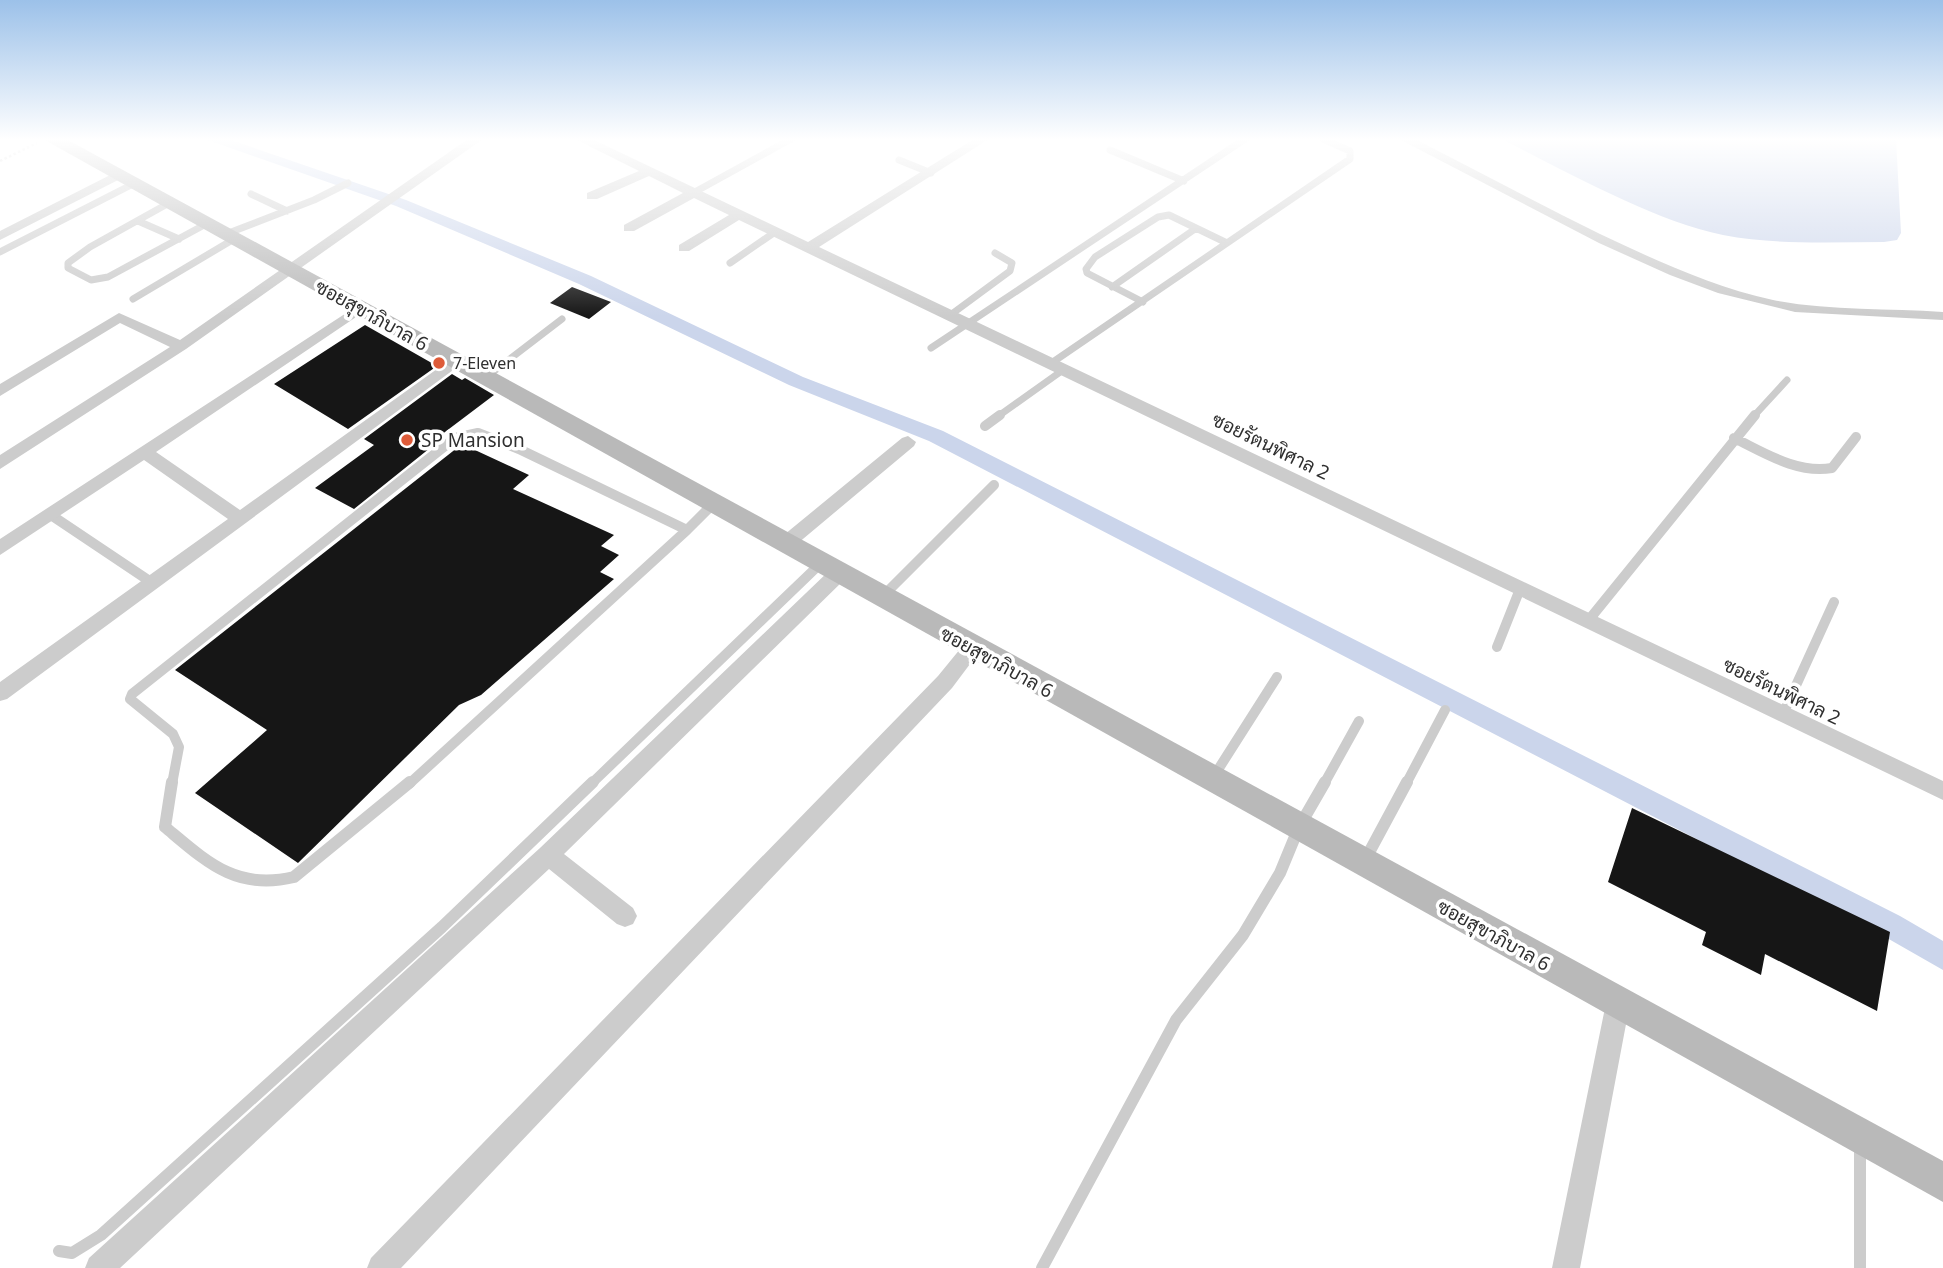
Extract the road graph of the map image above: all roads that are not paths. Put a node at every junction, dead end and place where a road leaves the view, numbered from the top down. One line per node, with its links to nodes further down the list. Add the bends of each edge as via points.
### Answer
1 (75, 198): 21 (street)
2 (84, 198): 26 (lane)
3 (159, 198): 13 (street, ซอยสุขาภิบาล 6)
4 (260, 198): 14 (lane)
5 (315, 198): 14 (lane)
6 (391, 198): 29 (street)
7 (684, 198): 17 (street)
8 (704, 198): 15 (street, ซอยรัตนพิศาล 2)
9 (890, 198): 25 (street)
10 (1158, 198): 37 (lane)
11 (1293, 198): 23 (lane)
12 (1521, 198): 35 (street, via 1704,285 1810,310)
13 (169, 204): 16 (lane); 19 (street, ซอยสุขาภิบาล 6)
14 (287, 211): 19 (lane)
15 (738, 215): 20 (street, ซอยรัตนพิศาล 2); 24 (street)
16 (138, 220): 22 (lane); 22 (lane, via 76,256 68,268 91,280 108,277)
17 (629, 228)
18 (1195, 229): 23 (lane); 30 (lane); 30 (lane, via 1169,215 1158,217 1095,257 1086,271)
19 (222, 232): 22 (lane); 29 (street, ซอยสุขาภิบาล 6); 31 (lane)
20 (775, 232): 25 (street, ซอยรัตนพิศาล 2); 28 (lane)
21 (0, 236)
22 (179, 239)
23 (1227, 243): 32 (lane)
24 (684, 248)
25 (808, 248): 34 (street, ซอยรัตนพิศาล 2)
26 (0, 252)
27 (995, 253): 34 (lane, via 1012,263 1010,271)
28 (730, 263)
29 (289, 269): 33 (street, ซอยสุขาภิบาล 6); 39 (street)
30 (1112, 287): 32 (lane)
31 (133, 299)
32 (1143, 302): 42 (lane)
33 (360, 308): 41 (street, ซอยสุขาภิบาล 6); 50 (street)
34 (949, 316): 37 (street, ซอยรัตนพิศาล 2)
35 (1936, 316): 38 (street)
36 (562, 319): 43 (lane)
37 (966, 324): 40 (lane); 42 (street, ซอยรัตนพิศาล 2)
38 (1943, 332)
39 (181, 346): 45 (street, via 119,317); 51 (street)
40 (931, 348)
41 (456, 362): 43 (street, ซอยสุขาภิบาล 6); 55 (street)
42 (1057, 367): 46 (lane); 61 (street, ซอยรัตนพิศาล 2)
43 (485, 377): 53 (street, ซอยสุขาภิบาล 6)
44 (1787, 380): 47 (lane)
45 (0, 391)
46 (985, 426)
47 (1734, 438): 48 (lane, via 1812,471 1832,468); 64 (lane)
48 (1856, 438)
49 (908, 442): 57 (street)
50 (146, 453): 54 (street); 55 (street)
51 (0, 463)
52 (994, 485): 62 (lane)
53 (713, 504): 56 (lane); 57 (street, ซอยสุขาภิบาล 6)
54 (51, 515): 58 (street); 60 (lane)
55 (241, 519): 60 (street)
56 (687, 530): 56 (lane, via 405,786 294,877 251,883 235,878 165,827 178,747 173,734 130,699 132,694 456,438 478,433 519,449)
57 (785, 544): 59 (street, ซอยสุขาภิบาล 6)
58 (0, 548)
59 (829, 569): 62 (street, ซอยสุขาภิบาล 6); 75 (street); 81 (lane, via 442,928 101,1235 72,1253)
60 (151, 582): 68 (street)
61 (1520, 589): 64 (street, ซอยรัตนพิศาล 2); 65 (lane)
62 (881, 598): 66 (street, ซอยสุขาภิบาล 6)
63 (1834, 602): 70 (lane)
64 (1588, 621): 70 (street, ซอยรัตนพิศาล 2)
65 (1497, 647)
66 (972, 648): 72 (street, ซอยสุขาภิบาล 6); 83 (street, via 946,682)
67 (1277, 677): 72 (lane)
68 (0, 693)
69 (1445, 710): 76 (lane)
70 (1783, 714): 73 (street, ซอยรัตนพิศาล 2)
71 (1359, 721): 74 (lane)
72 (1212, 780): 74 (street, ซอยสุขาภิบาล 6)
73 (1943, 791)
74 (1298, 827): 76 (street, ซอยสุขาภิบาล 6); 84 (lane, via 1280,873 1243,935 1176,1020)
75 (548, 855): 77 (street); 82 (street)
76 (1364, 863): 78 (street, ซอยสุขาภิบาล 6)
77 (625, 916)
78 (1618, 1003): 79 (street, ซอยสุขาภิบาล 6); 85 (street)
79 (1860, 1136): 80 (street, ซอยสุขาภิบาล 6); 86 (lane)
80 (1943, 1182)
81 (59, 1251)
82 (99, 1268)
83 (381, 1268)
84 (1042, 1268)
85 (1566, 1268)
86 (1860, 1268)

